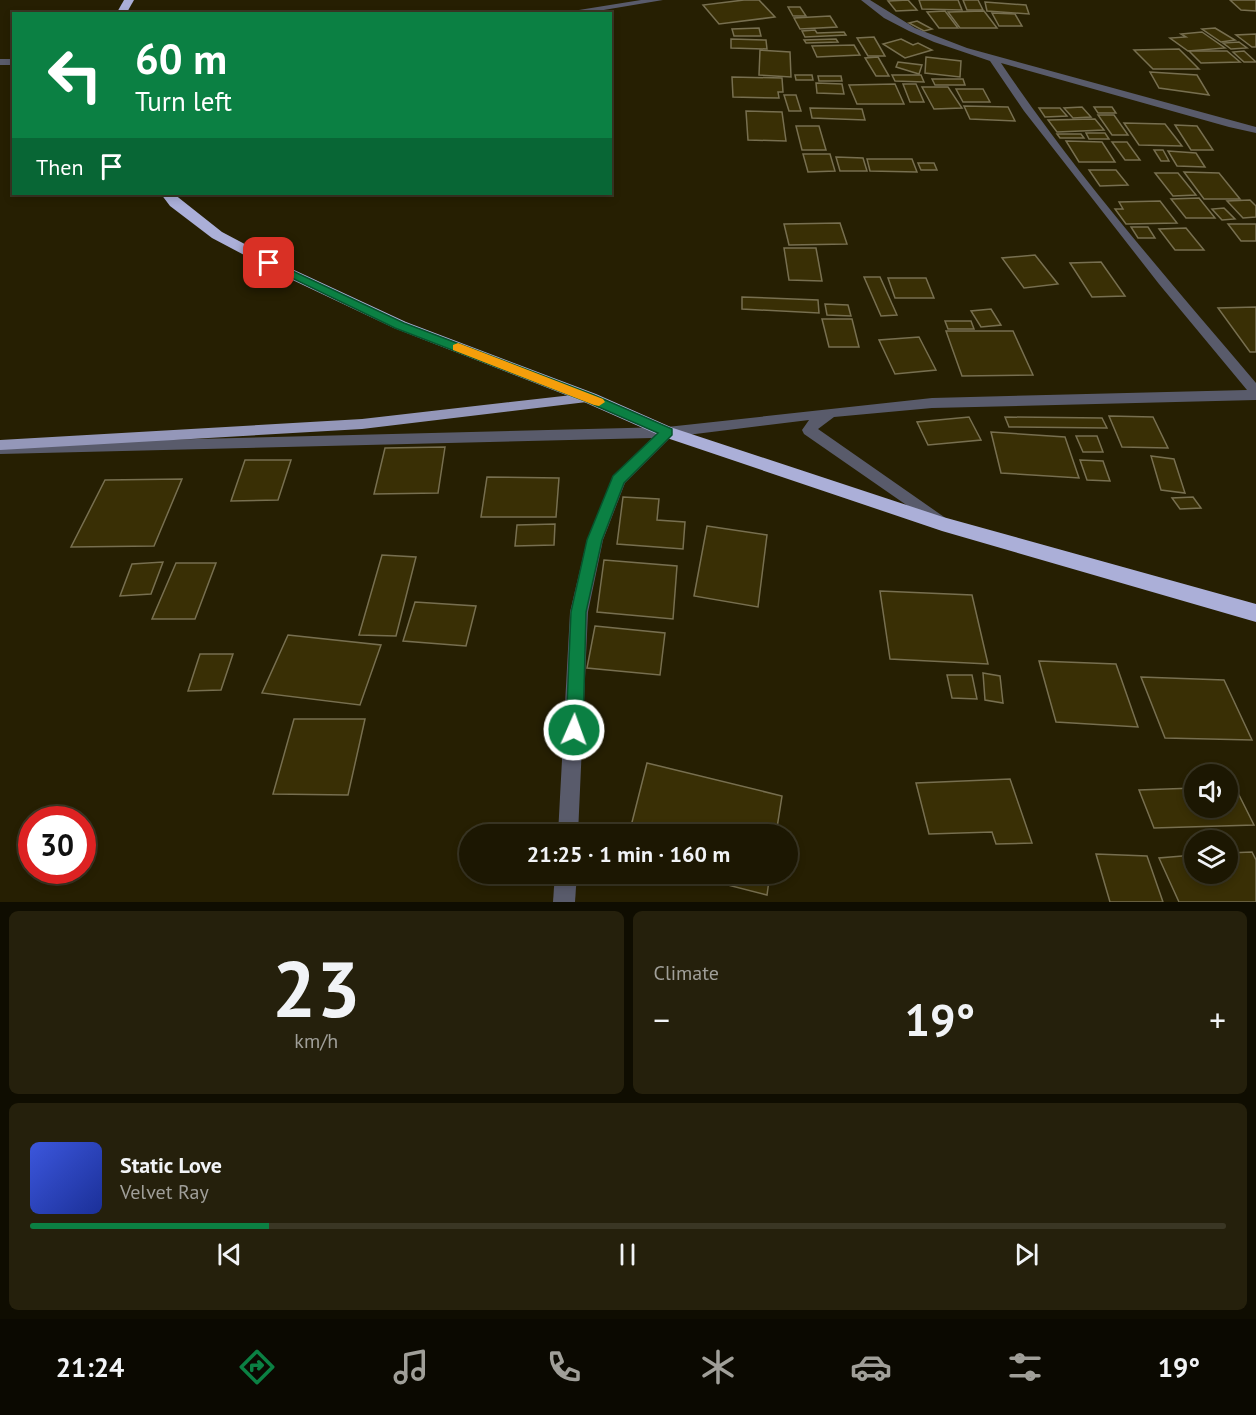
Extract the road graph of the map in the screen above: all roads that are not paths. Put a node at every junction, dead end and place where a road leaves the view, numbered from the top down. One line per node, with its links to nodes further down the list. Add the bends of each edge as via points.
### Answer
1 (653, 0): 2 (street); 4 (street)
2 (659, 0)
3 (865, 0): 5 (street, via 901,25)
4 (572, 12)
5 (992, 57): 6 (street, via 1181,113); 8 (street, via 1163,281)
6 (1256, 130)
7 (168, 195): 9 (highway, via 217,235 286,272 400,325)
8 (1256, 393): 10 (street, via 932,403)
9 (590, 398): 11 (highway); 12 (main road, via 362,424)
10 (862, 409): 11 (street); 13 (street, via 826,416 809,430)
11 (667, 432): 12 (street); 13 (highway); 15 (street, via 618,480 594,540 579,612)
12 (0, 447)
13 (942, 524): 14 (highway)
14 (1256, 613)
15 (568, 824)
16 (565, 884): 17 (street)
17 (564, 902)

